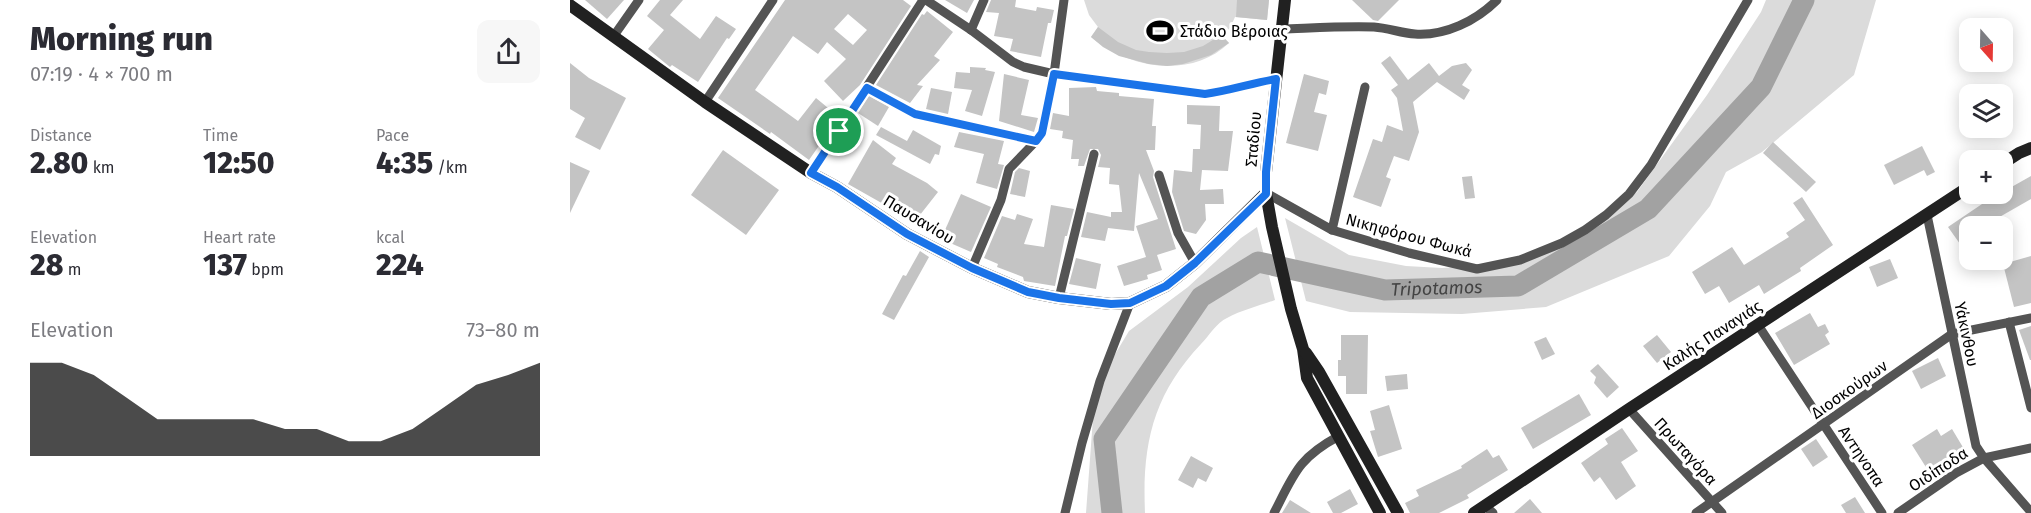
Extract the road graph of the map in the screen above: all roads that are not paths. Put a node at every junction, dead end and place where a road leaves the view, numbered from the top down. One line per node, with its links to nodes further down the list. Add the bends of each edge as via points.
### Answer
1 (639, 0): 12 (street)
2 (772, 0): 17 (street)
3 (924, 0): 11 (street); 16 (street)
4 (984, 0): 11 (street)
5 (1064, 0): 13 (street)
6 (1285, 0): 10 (main road, Σταδίου)
7 (1497, 0): 10 (street, via 1470,21 1429,35 1376,27)
8 (1748, 0): 27 (street, Νικηφόρου Φωκά, via 1651,165 1629,194 1606,215 1562,243 1520,260 1477,268)
9 (570, 5): 12 (main road, Παυσανίου)
10 (1282, 29): 14 (main road, Σταδίου)
11 (971, 30): 13 (street, via 1013,62)
12 (613, 37): 17 (main road, Παυσανίου)
13 (1054, 74): 14 (street, via 1205,94); 19 (street, via 1042,133)
14 (1276, 79): 25 (main road, Σταδίου)
15 (1365, 87): 27 (street)
16 (867, 88): 19 (street, via 915,114); 22 (street)
17 (705, 102): 22 (main road, Παυσανίου)
18 (2031, 139): 20 (main road)
19 (1036, 141): 29 (street, via 1009,169 1001,200)
20 (2025, 151)
21 (1094, 153): 30 (street)
22 (811, 173): 29 (main road, Παυσανίου, via 907,234)
23 (1159, 175): 28 (street, via 1178,232)
24 (1959, 193): 26 (main road, Καλής Παναγιάς)
25 (1266, 194): 27 (street, Νικηφόρου Φωκά); 28 (main road, Παυσανίου); 36 (main road, Σταδίου)
26 (1927, 215): 34 (main road, Καλής Παναγιάς); 35 (street, Υάκινθου)
27 (1332, 230)
28 (1195, 263): 31 (main road, Παυσανίου, via 1166,286)
29 (972, 268): 30 (main road, Παυσανίου, via 1028,292)
30 (1059, 298): 31 (main road, Παυσανίου)
31 (1130, 303): 46 (street, via 1100,381)
32 (2031, 318): 33 (street, Διοσκούρων)
33 (2009, 322): 35 (street, Διοσκούρων); 37 (street)
34 (1758, 325): 38 (main road, Καλής Παναγιάς); 39 (street, Αντηνοπα)
35 (1952, 334): 39 (street, Διοσκούρων); 42 (street, Υάκινθου, via 1976,446)
36 (1303, 350): 40 (main road, Σταδίου, via 1307,378); 49 (main road, Σταδίου)
37 (2031, 408)
38 (1629, 409): 43 (street, Πρωταγόρα); 44 (main road, Καλής Παναγιάς)
39 (1823, 425): 43 (street, Διοσκούρων); 53 (street, Αντηνοπα)
40 (1339, 436): 47 (street, via 1306,457); 48 (main road, Σταδίου)
41 (2031, 448): 42 (street, Οιδίποδα)
42 (1984, 458): 45 (street, Υάκινθου); 54 (street, Οιδίποδα)
43 (1713, 503): 51 (street, Διοσκούρων); 52 (street, Πρωταγόρα)
44 (1489, 509): 50 (main road, Καλής Παναγιάς)
45 (2031, 512)
46 (1065, 513)
47 (1274, 513)
48 (1380, 513)
49 (1398, 513)
50 (1474, 513)
51 (1696, 513)
52 (1722, 513)
53 (1882, 513)
54 (1898, 513)

